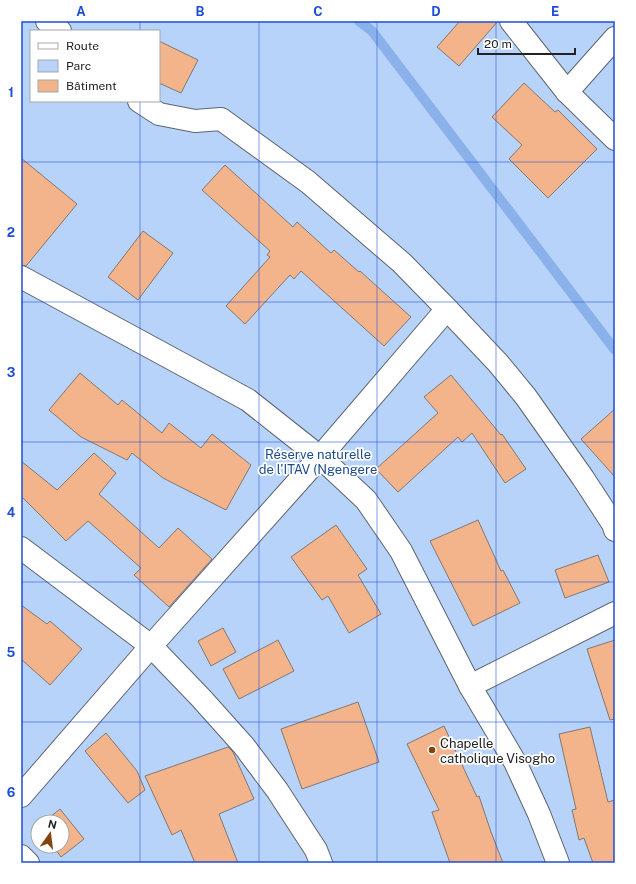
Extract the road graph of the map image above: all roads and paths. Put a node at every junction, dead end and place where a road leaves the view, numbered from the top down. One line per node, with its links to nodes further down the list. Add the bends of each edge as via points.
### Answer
1 (47, 21): 3 (street)
2 (511, 21): 5 (street)
3 (59, 30)
4 (615, 38): 5 (street)
5 (567, 92): 7 (street)
6 (141, 102): 9 (street, via 159,114 195,121 221,119 308,182 402,263)
7 (615, 139)
8 (21, 277): 10 (street, via 248,400)
9 (447, 309): 10 (street); 11 (street, via 526,397 583,478)
10 (320, 457): 14 (street); 15 (street, via 366,500 402,551)
11 (615, 530)
12 (21, 548): 14 (street)
13 (615, 613): 15 (street)
14 (151, 646): 16 (street); 19 (street, via 244,746 277,790 316,850)
15 (470, 686): 20 (street, via 515,762)
16 (21, 796)
17 (21, 856): 18 (street)
18 (28, 863)
19 (321, 863)
20 (558, 863)

